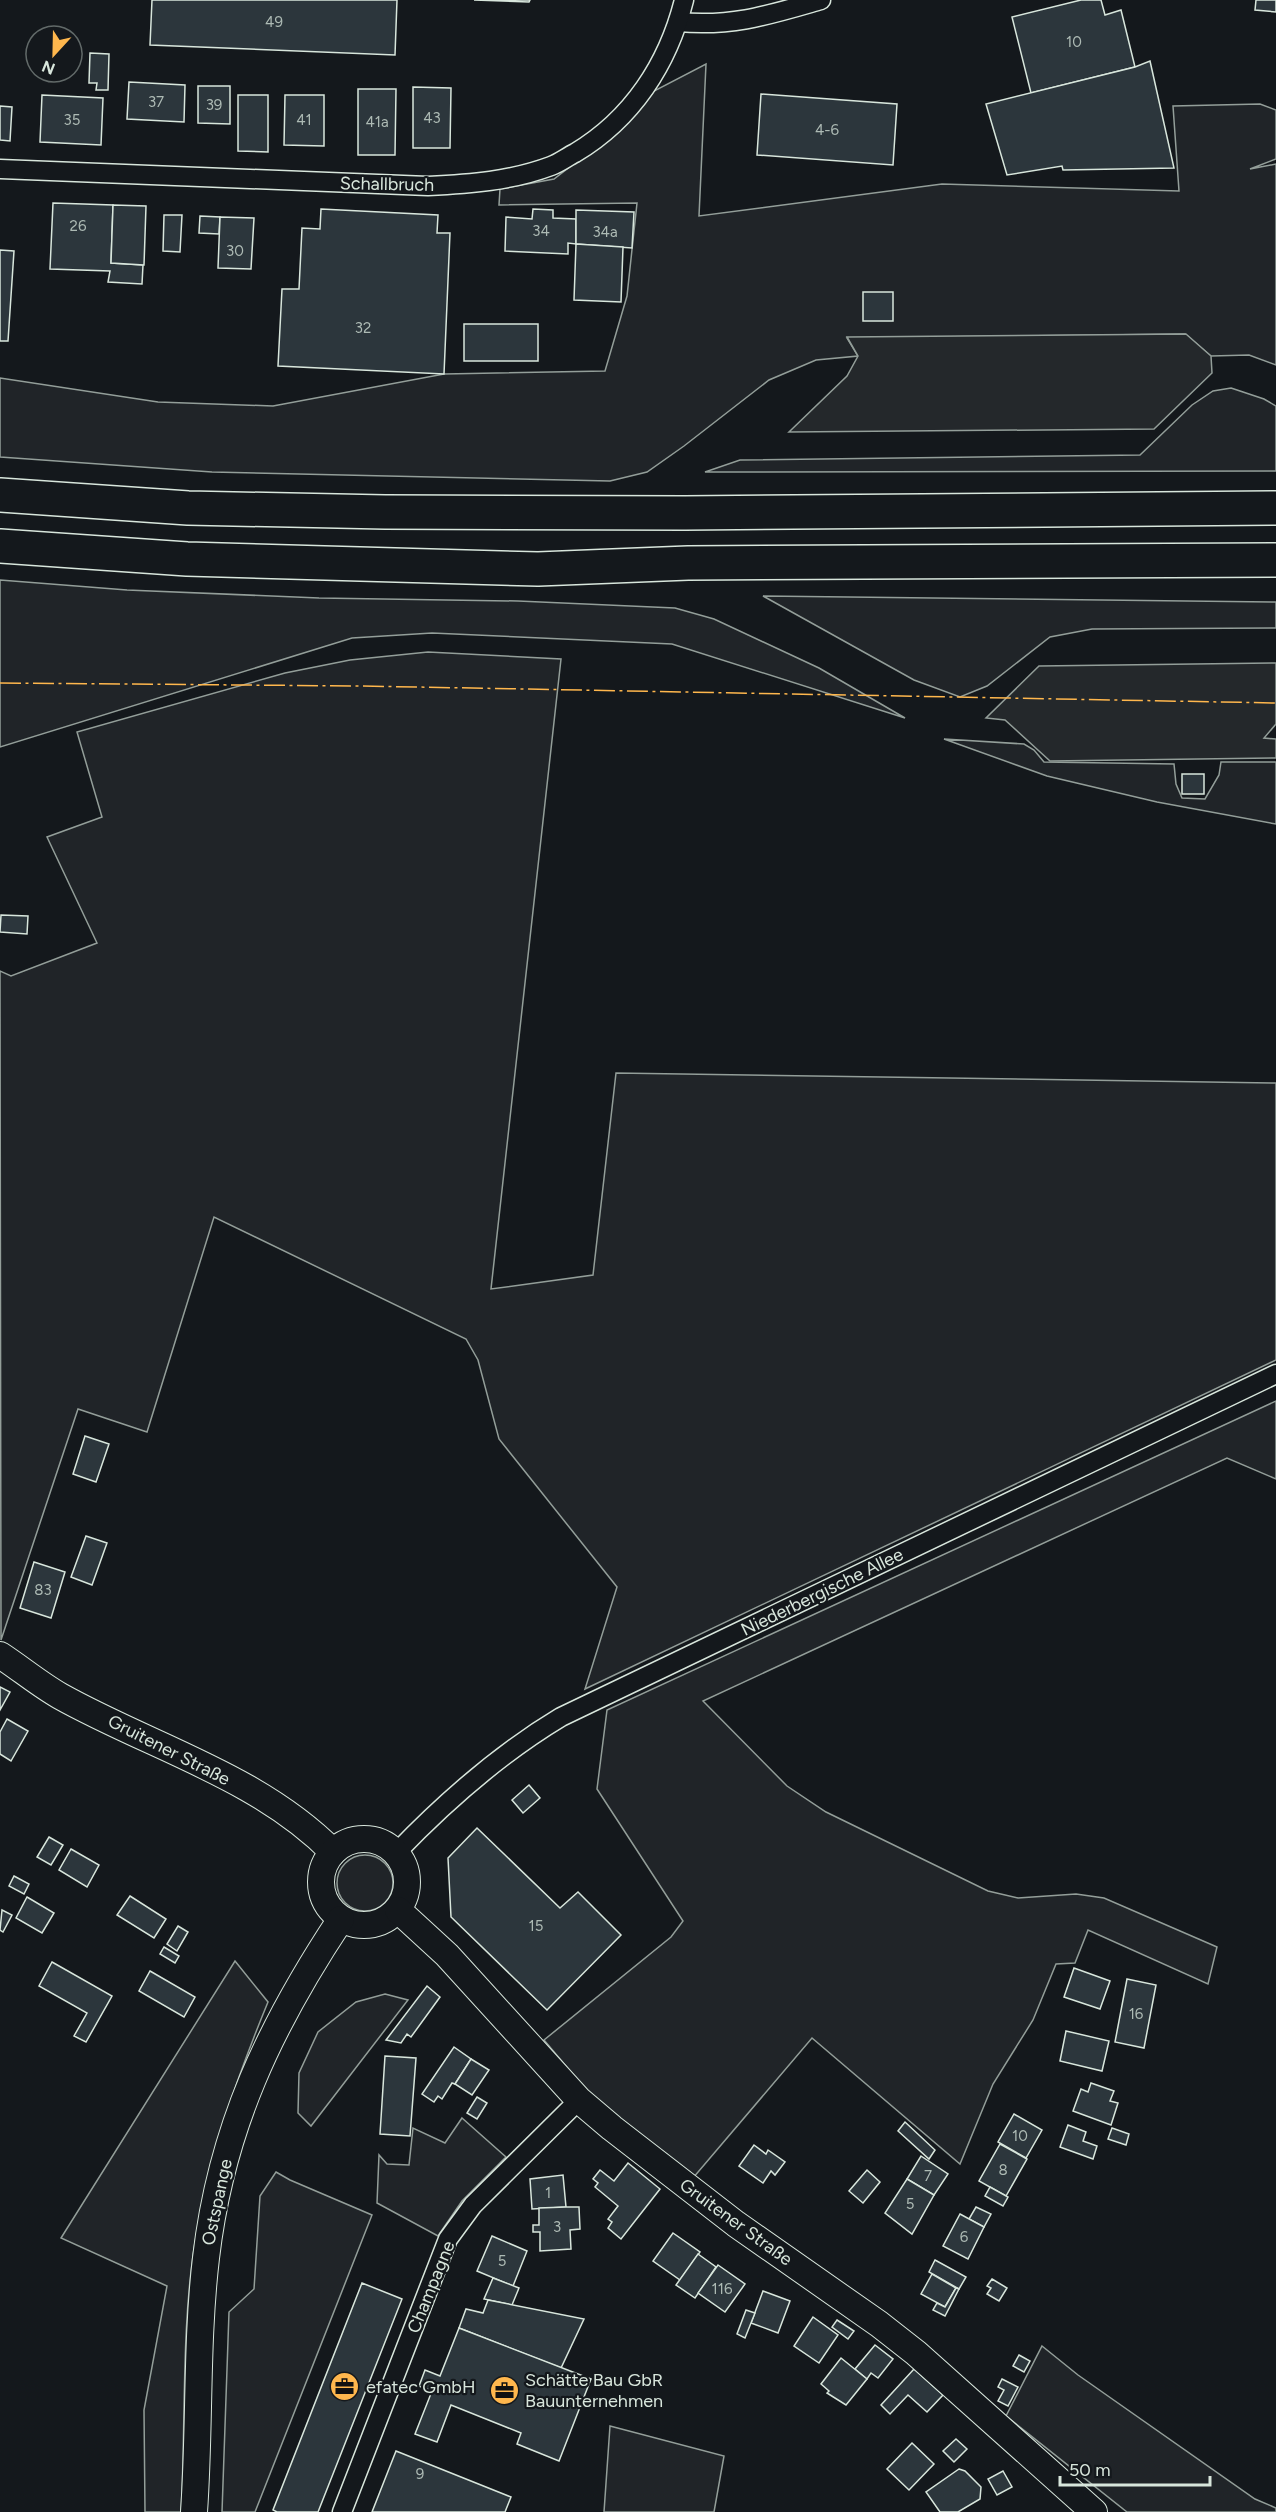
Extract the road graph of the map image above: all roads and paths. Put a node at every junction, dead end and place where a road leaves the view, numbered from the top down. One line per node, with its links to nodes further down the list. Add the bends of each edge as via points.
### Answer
1 (684, 0): 3 (street, Schallbruch)
2 (821, 0): 3 (street, via 747,21 709,25)
3 (678, 22): 4 (street, Schallbruch, via 664,57 632,106 597,140 552,166 497,181 428,186)
4 (0, 169)
5 (0, 495): 6 (highway, via 188,508 396,512)
6 (1276, 508)
7 (0, 546): 8 (highway, via 187,559 537,568 688,563)
8 (1276, 560)
9 (1276, 1374): 12 (street, Niederbergische Allee, via 561,1717 512,1749)
10 (0, 1654): 11 (main road, Gruitener Straße, via 60,1696 250,1791 312,1831)
11 (333, 1852): 12 (main road, via 361,1839 377,1841); 14 (main road, via 323,1870 321,1886 326,1902)
12 (396, 1853): 13 (main road, via 408,1878 406,1895)
13 (398, 1910): 14 (main road, via 385,1921 368,1925); 15 (main road, Gruitener Straße, via 447,1955)
14 (341, 1919): 16 (main road, Ostspange, via 273,2032 232,2134 206,2259)
15 (579, 2100): 17 (street, Champagne, via 472,2205 448,2239); 18 (main road, Gruitener Straße, via 735,2224 916,2353)
16 (194, 2512)
17 (342, 2512)
18 (1094, 2512)

